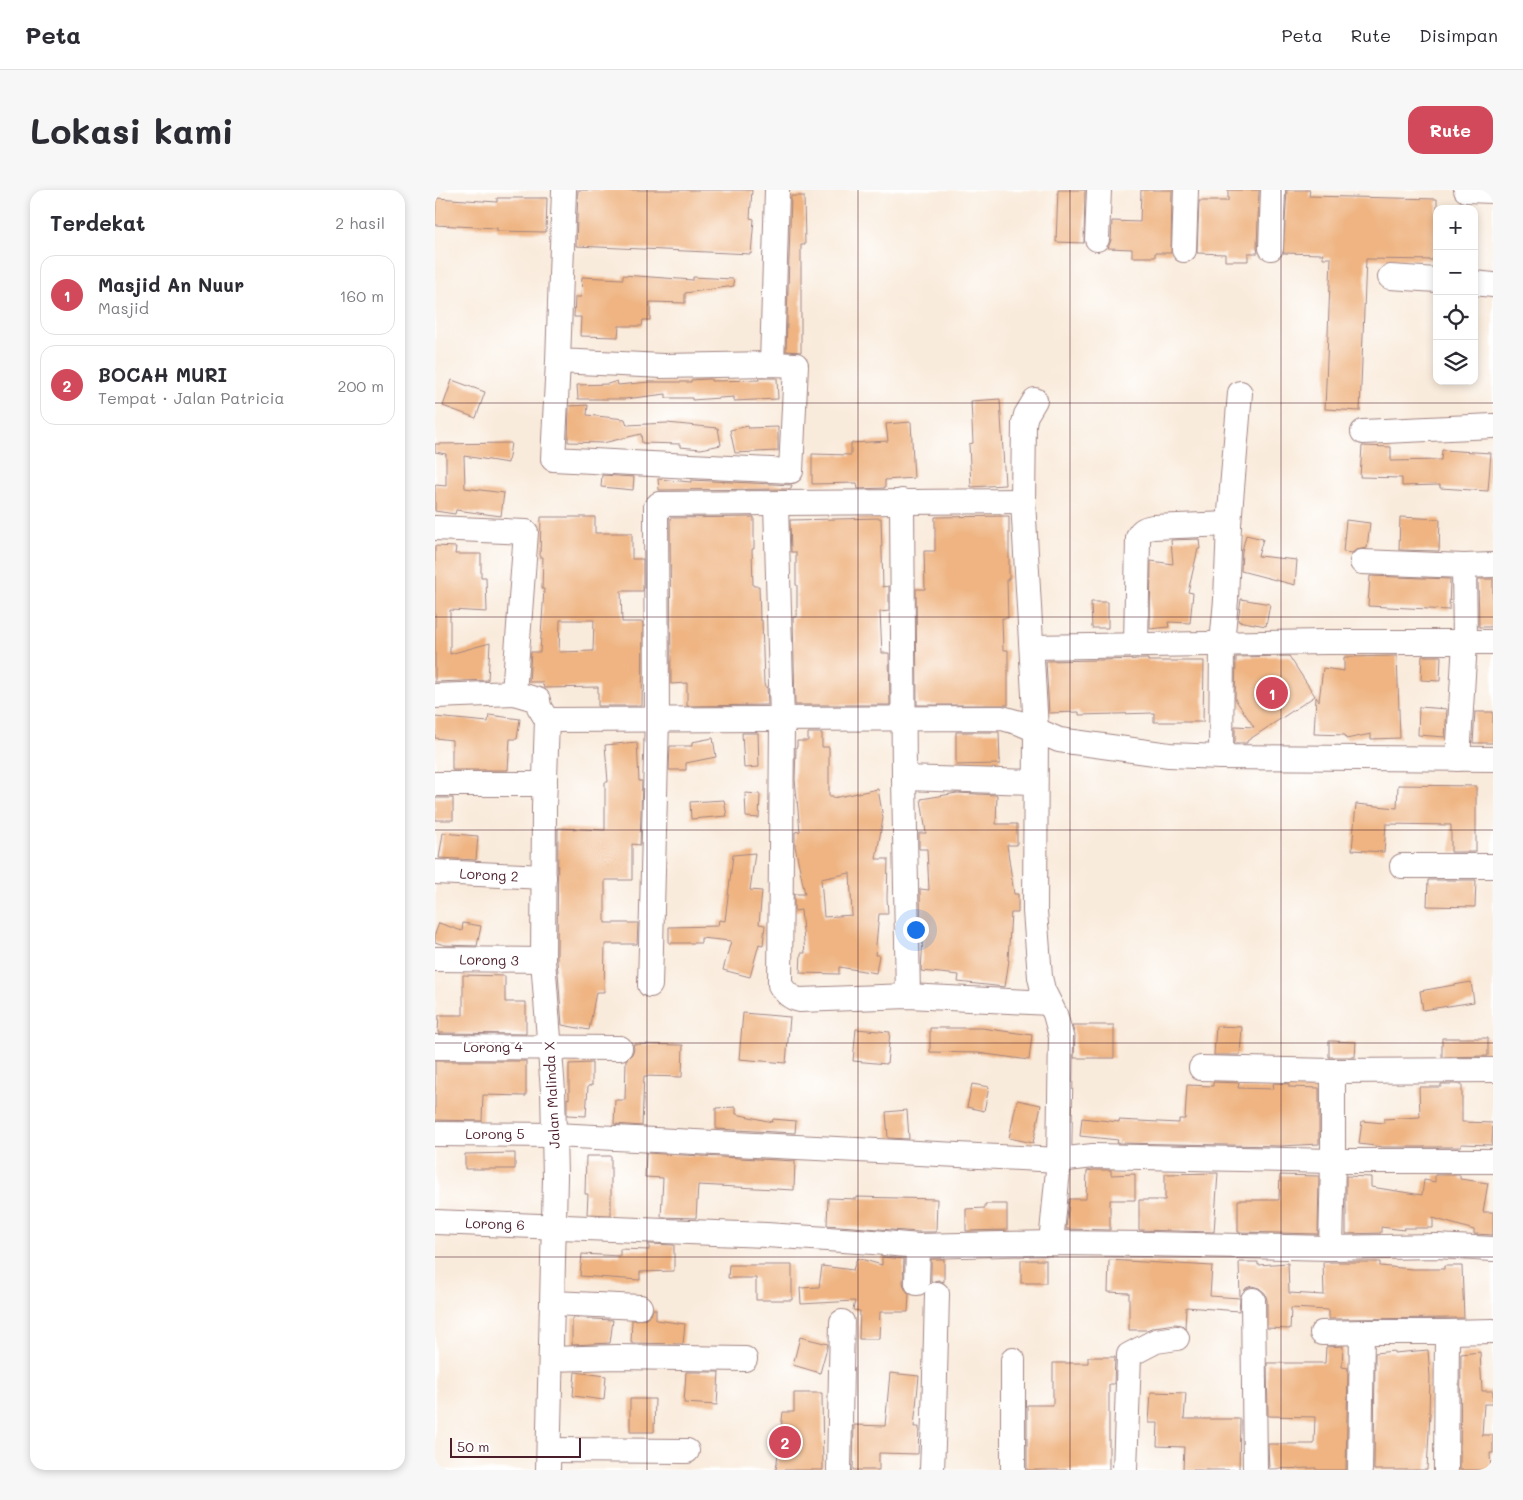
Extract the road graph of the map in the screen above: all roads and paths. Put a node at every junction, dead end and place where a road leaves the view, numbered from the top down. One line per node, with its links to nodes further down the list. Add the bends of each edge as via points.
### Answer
1 (564, 190): 15 (street)
2 (777, 190): 16 (street)
3 (1099, 190): 8 (street)
4 (1186, 190): 10 (street)
5 (1273, 190): 9 (street)
6 (1466, 190): 7 (street)
7 (1493, 191)
8 (1097, 239)
9 (1271, 248)
10 (1184, 250)
11 (1390, 277): 12 (street)
12 (1433, 280)
13 (1478, 283): 14 (street)
14 (1493, 285)
15 (558, 361): 16 (street, via 663,366); 16 (street, via 553,459 791,470 797,365)
16 (771, 364)
17 (1240, 393): 24 (street)
18 (1035, 400): 22 (street, via 1024,423)
19 (1493, 426): 20 (street)
20 (1363, 432)
21 (902, 500): 22 (street); 23 (street); 37 (street)
22 (1023, 501): 33 (street)
23 (776, 504): 36 (street, via 659,504 656,507); 39 (street)
24 (1229, 524): 31 (street); 32 (street, via 1153,527 1141,531)
25 (435, 528): 34 (street, via 526,532)
26 (1362, 562): 28 (street)
27 (1493, 565): 28 (street)
28 (1464, 566): 29 (street)
29 (1465, 642): 30 (street); 31 (street); 42 (street)
30 (1493, 642)
31 (1222, 644): 32 (street); 41 (street)
32 (1137, 645): 33 (street)
33 (1032, 647): 40 (street)
34 (514, 693): 35 (street); 38 (street, via 538,700)
35 (435, 696)
36 (657, 719): 38 (street); 39 (street); 56 (street)
37 (904, 719): 39 (street); 40 (street, via 1003,718); 44 (street)
38 (547, 720): 47 (street, Jalan Malinda X)
39 (782, 720): 57 (street, via 780,985 792,998 799,1000)
40 (1036, 730): 41 (street, via 1065,741 1169,755); 45 (street)
41 (1221, 757): 42 (street)
42 (1458, 759): 43 (street)
43 (1493, 759)
44 (904, 778): 45 (street); 57 (street)
45 (1035, 782): 58 (street, via 1035,912 1040,977)
46 (435, 784): 47 (street)
47 (545, 784): 53 (street, Jalan Malinda X)
48 (1493, 853): 50 (street)
49 (1402, 866): 50 (street)
50 (1493, 866): 52 (street)
51 (435, 872): 53 (street, Lorong 2)
52 (1493, 874)
53 (543, 877): 55 (street, Jalan Malinda X)
54 (435, 959): 55 (street, Lorong 3)
55 (543, 960): 59 (street, Jalan Malinda X)
56 (650, 985)
57 (908, 996): 58 (street)
58 (1049, 1003): 67 (street, via 1061,1036)
59 (550, 1047): 60 (street, Lorong 4); 61 (street, Lorong 4); 66 (street, Jalan Malinda X)
60 (435, 1048)
61 (620, 1048)
62 (1201, 1068): 64 (street)
63 (1493, 1070): 64 (street)
64 (1333, 1071): 69 (street)
65 (435, 1134): 66 (street, Lorong 5)
66 (555, 1134): 67 (street, Lorong 5); 71 (street, Jalan Malinda X)
67 (1059, 1160): 69 (street, Lorong 5, via 1093,1156); 72 (street)
68 (1493, 1160): 69 (street, Lorong 5)
69 (1333, 1161): 74 (street)
70 (435, 1222): 71 (street, Lorong 6)
71 (555, 1226): 73 (street, Lorong 6, via 766,1235); 77 (street, Jalan Malinda X)
72 (1051, 1243): 73 (street, Lorong 6); 74 (street, Lorong 6)
73 (918, 1246): 91 (street, via 927,1289 935,1417)
74 (1331, 1248): 75 (street, Lorong 6, via 1436,1246)
75 (1493, 1249)
76 (1253, 1300): 94 (street)
77 (553, 1303): 78 (street); 85 (street, Jalan Malinda X)
78 (640, 1307)
79 (842, 1322): 90 (street)
80 (1493, 1331): 82 (street)
81 (1362, 1332): 82 (street); 83 (street); 95 (street)
82 (1447, 1332): 96 (street)
83 (1323, 1333)
84 (1177, 1338): 93 (street, via 1156,1341 1129,1355)
85 (551, 1359): 86 (street); 89 (street, Jalan Malinda X)
86 (745, 1359)
87 (1013, 1360): 92 (street)
88 (687, 1451): 89 (street)
89 (549, 1460)
90 (839, 1470)
91 (932, 1470)
92 (1013, 1470)
93 (1125, 1470)
94 (1255, 1470)
95 (1360, 1470)
96 (1446, 1470)

